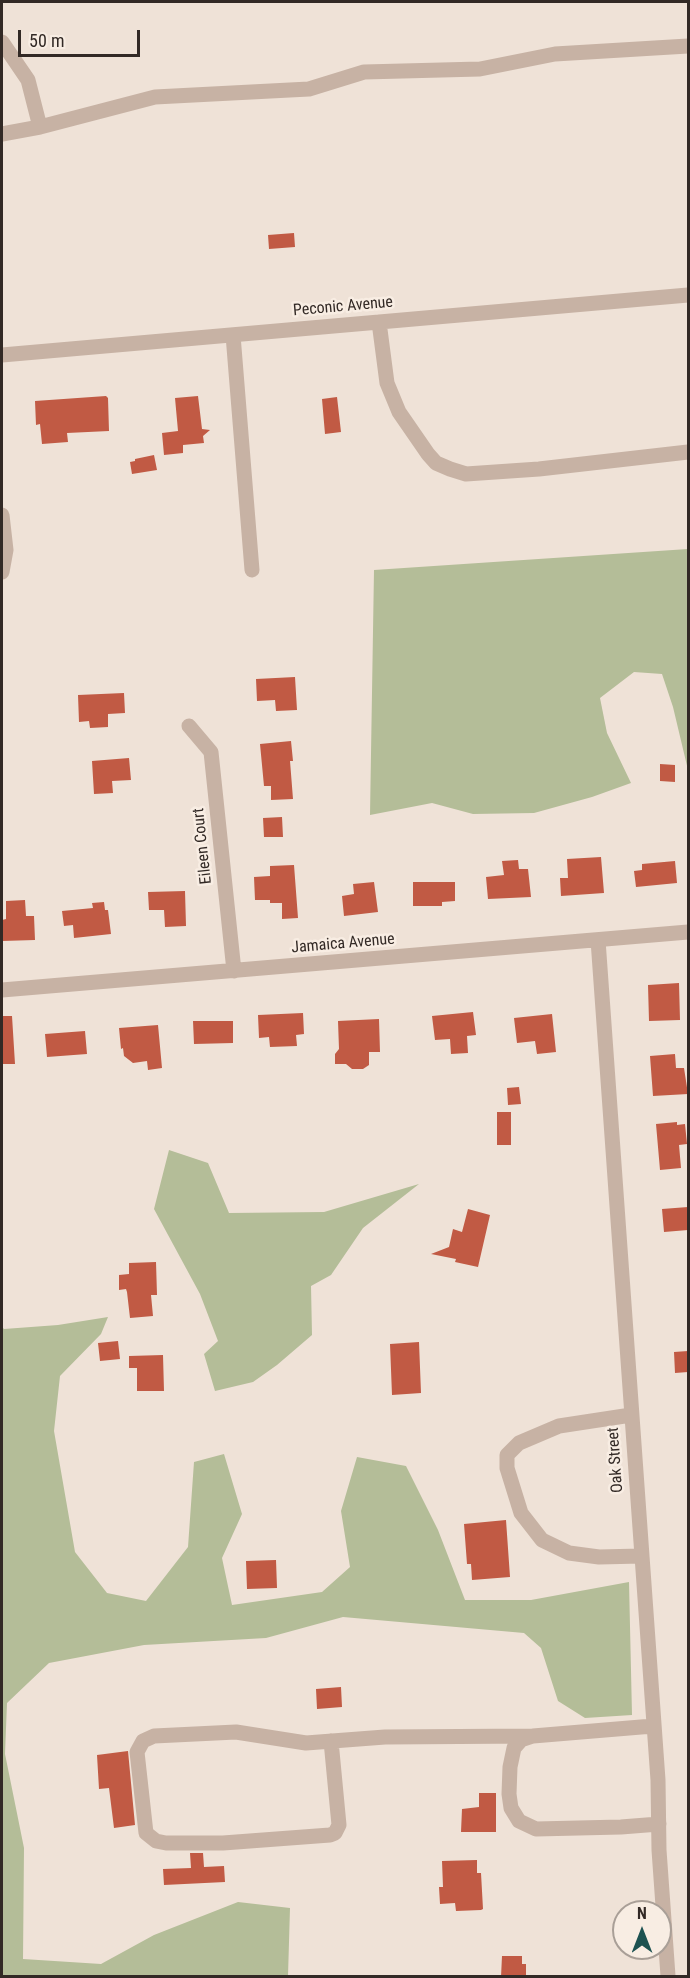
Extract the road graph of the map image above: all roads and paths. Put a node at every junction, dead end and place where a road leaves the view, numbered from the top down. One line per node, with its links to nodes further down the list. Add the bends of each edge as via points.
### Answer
1 (2, 42): 3 (street, via 28,80)
2 (688, 46): 3 (street, via 555,54 480,69 364,72 309,89 155,98)
3 (40, 127): 4 (street)
4 (2, 134)
5 (688, 295): 6 (street, Peconic Avenue)
6 (379, 322): 7 (street, Peconic Avenue); 9 (street, via 387,383 399,412 436,463 450,469 466,474 529,470)
7 (233, 335): 8 (street, Peconic Avenue); 11 (street)
8 (2, 355)
9 (688, 452)
10 (2, 515): 12 (street, via 6,550)
11 (252, 570)
12 (2, 572)
13 (189, 726): 16 (street, Eileen Court, via 211,752)
14 (688, 933): 15 (street, Jamaica Avenue)
15 (598, 940): 16 (street, Jamaica Avenue); 18 (street, Oak Street)
16 (234, 971): 17 (street, Jamaica Avenue)
17 (2, 990)
18 (631, 1415): 19 (street, Oak Street); 19 (street, via 559,1426 519,1443 507,1455 507,1468 521,1513 542,1539 568,1554)
19 (641, 1556): 20 (street, Oak Street)
20 (653, 1726): 21 (street); 23 (street, Oak Street)
21 (533, 1736): 22 (street); 23 (street, via 521,1740 514,1748 510,1767 511,1808 519,1821 536,1829)
22 (331, 1741): 22 (street, via 306,1743 236,1732 154,1736 143,1741 137,1752 146,1833 166,1843 223,1843 335,1833 339,1825)
23 (659, 1824): 24 (street, Oak Street)
24 (668, 1977)

